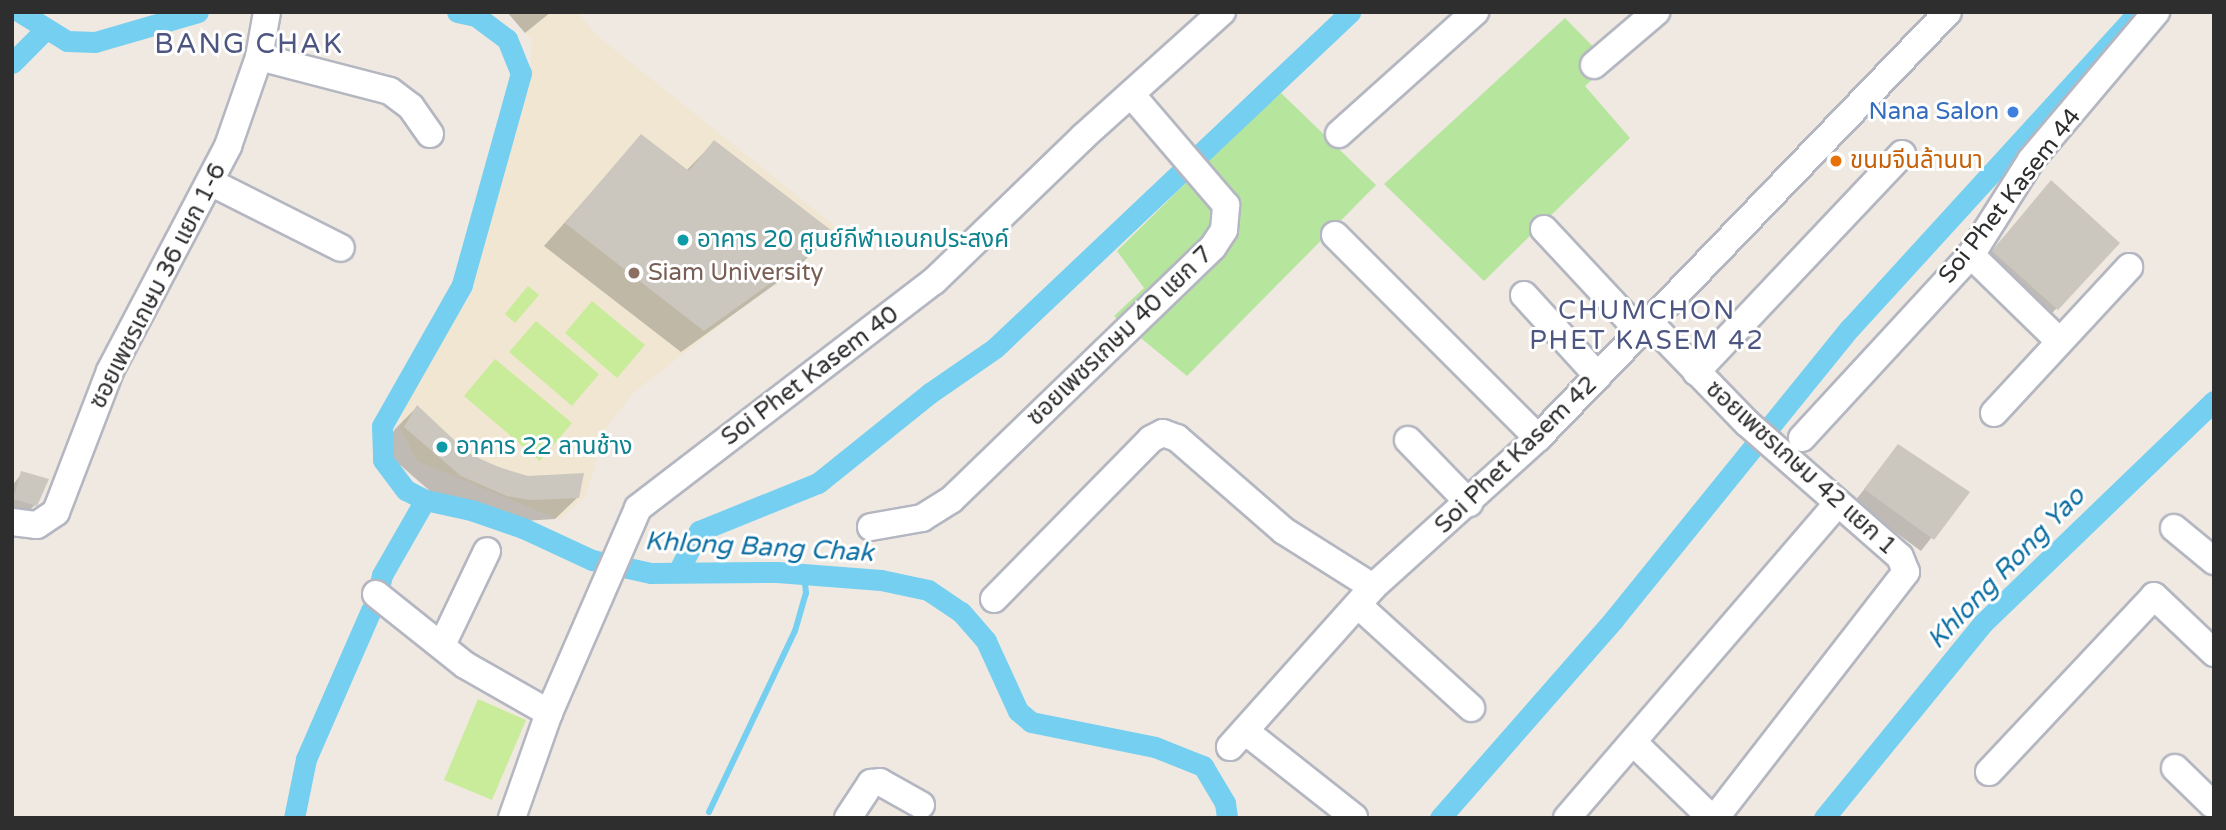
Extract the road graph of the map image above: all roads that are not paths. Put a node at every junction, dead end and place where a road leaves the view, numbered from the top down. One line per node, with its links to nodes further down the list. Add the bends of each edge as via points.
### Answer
1 (1223, 12): 9 (street, Soi Phet Kasem 40)
2 (1475, 12): 11 (street)
3 (1657, 12): 8 (street)
4 (1948, 12): 20 (street, Soi Phet Kasem 42)
5 (2156, 12): 17 (street, Soi Phet Kasem 44, via 2031,160)
6 (266, 20): 7 (street, ซอยเพชรเกษม 36 แยก 1-6)
7 (259, 57): 10 (street, via 390,91 411,107); 13 (street, ซอยเพชรเกษม 36 แยก 1-6)
8 (1594, 65)
9 (1131, 94): 31 (street, ซอยเพชรเกษม 40 แยก 7, via 1226,205 1224,230 1213,247 951,500 922,517); 41 (street, Soi Phet Kasem 40, via 934,281 651,495 620,544)
10 (430, 134)
11 (1339, 134)
12 (1902, 154): 22 (street)
13 (212, 183): 16 (street); 30 (street, ซอยเพชรเกษม 36 แยก 1-6, via 110,371 56,512 37,525)
14 (1544, 229): 20 (street, ซอยเพชรเกษม 42 แยก 1)
15 (1335, 235): 25 (street)
16 (341, 248)
17 (1971, 255): 21 (street); 26 (street, Soi Phet Kasem 44)
18 (2129, 267): 21 (street)
19 (1524, 295): 23 (street)
20 (1646, 329): 22 (street, ซอยเพชรเกษม 42 แยก 1); 23 (street, Soi Phet Kasem 42)
21 (2058, 340): 24 (street)
22 (1696, 372): 29 (street, ซอยเพชรเกษม 42 แยก 1)
23 (1598, 376): 25 (street, Soi Phet Kasem 42)
24 (1994, 413)
25 (1538, 438): 28 (street, Soi Phet Kasem 42)
26 (1801, 438)
27 (1408, 440): 28 (street)
28 (1469, 503): 36 (street, Soi Phet Kasem 42)
29 (1837, 504): 42 (street); 51 (street, ซอยเพชรเกษม 42 แยก 1, via 1900,556 1906,572)
30 (12, 522)
31 (871, 527)
32 (2174, 528): 34 (street)
33 (487, 551): 38 (street)
34 (2214, 561)
35 (376, 594): 38 (street)
36 (1366, 596): 37 (street, via 1177,438 1163,433 1151,439); 40 (street); 47 (street, Soi Phet Kasem 42, via 1238,739)
37 (994, 599)
38 (442, 645): 41 (street, via 504,690)
39 (2214, 653): 44 (street, via 2159,599 2151,598)
40 (1471, 709)
41 (549, 713): 48 (street, Soi Phet Kasem 40)
42 (1634, 743): 50 (street); 51 (street, ซอยเพชรเกษม 42 แยก 1)
43 (2175, 768): 46 (street)
44 (1989, 772)
45 (921, 804): 49 (street, via 880,782 872,783)
46 (2209, 808)
47 (1354, 817)
48 (512, 818)
49 (848, 818)
50 (1567, 818)
51 (1713, 818)

